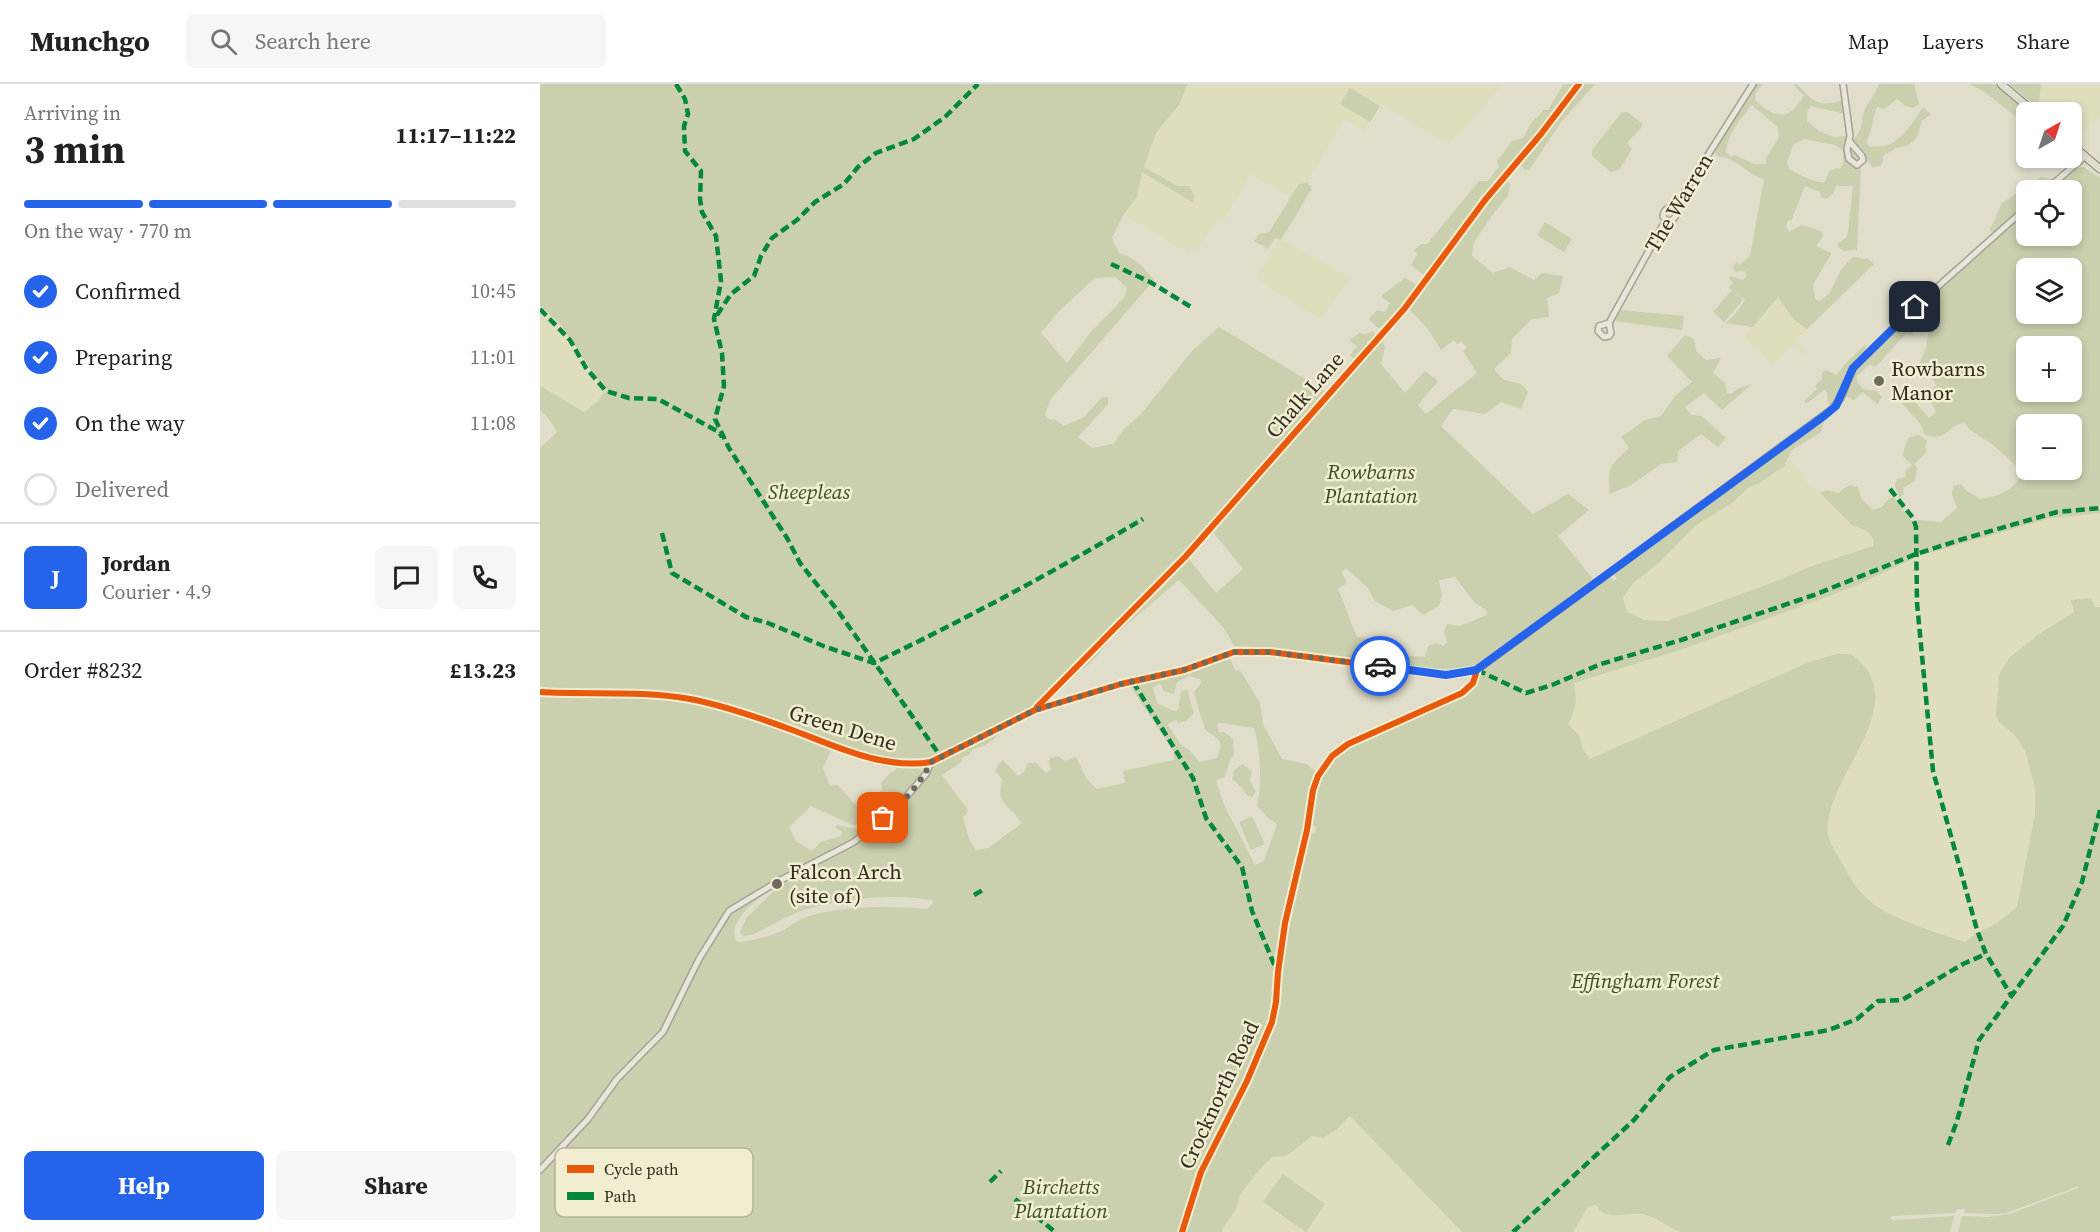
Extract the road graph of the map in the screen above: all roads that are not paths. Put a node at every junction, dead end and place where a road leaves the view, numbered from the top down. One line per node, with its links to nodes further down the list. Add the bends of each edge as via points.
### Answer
1 (1579, 84): 17 (street, Chalk Lane, via 1485,200 1405,308 1186,556)
2 (1753, 84): 11 (street, The Warren)
3 (1843, 84): 6 (street)
4 (2001, 84): 5 (main road)
5 (2022, 102)
6 (1850, 142)
7 (2082, 154): 8 (main road)
8 (2085, 157): 9 (main road); 10 (street)
9 (2100, 170)
10 (2058, 180)
11 (1675, 207): 13 (street, The Warren, via 1676,218); 13 (street, via 1666,209)
12 (2016, 217): 15 (street, Green Dene, via 1853,368 1832,409)
13 (1666, 221): 14 (street, The Warren)
14 (1609, 323)
15 (1476, 670): 17 (street, Green Dene, via 1446,675 1270,652 1234,652 1184,670); 22 (street, Crocknorth Road, via 1473,683 1462,693 1348,744 1332,756 1318,776 1285,923 1272,1022 1247,1082 1201,1172)
16 (540, 692): 18 (street, Green Dene, via 659,694 690,699 736,710 877,759 916,765)
17 (1035, 710): 18 (street, Green Dene)
18 (931, 762): 19 (street, via 926,774 898,806 854,842 729,911 699,959 663,1032 617,1079)
19 (561, 1148)
20 (555, 1154): 21 (street)
21 (540, 1170)
22 (1182, 1232)

